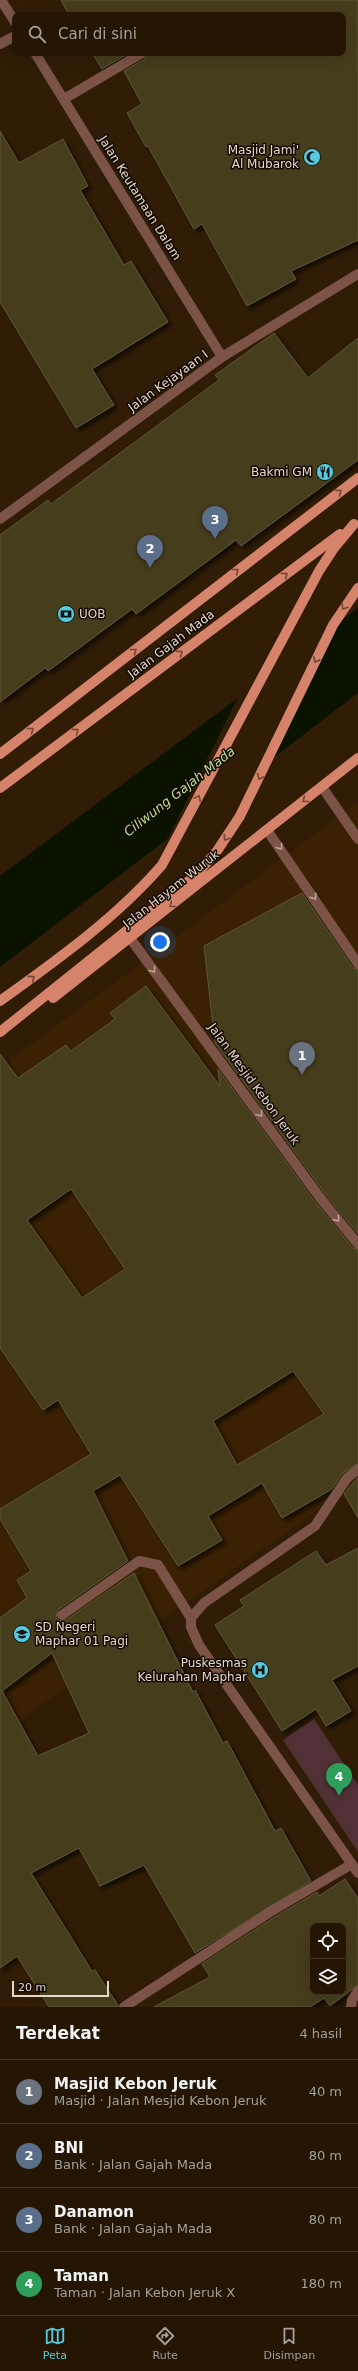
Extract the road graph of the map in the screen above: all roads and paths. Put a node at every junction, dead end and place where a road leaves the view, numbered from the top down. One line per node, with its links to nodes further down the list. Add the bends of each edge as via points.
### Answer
1 (1, 0): 2 (street)
2 (12, 17)
3 (12, 38): 4 (street)
4 (0, 44)
5 (37, 56): 7 (street, Jalan Keutamaan Dalam)
6 (137, 56): 7 (street)
7 (64, 99): 9 (street, Jalan Keutamaan Dalam)
8 (358, 274): 9 (street, Jalan Kejayaan I)
9 (222, 357): 11 (street, Jalan Kejayaan I)
10 (358, 478): 14 (main road, one-way to 10)
11 (0, 520)
12 (356, 522): 17 (main road, Jalan Gajah Mada, one-way to 12); 22 (main road, Jalan Hayam Wuruk, one-way to 12, via 58,958 135,896 162,865 319,571)
13 (357, 589): 23 (main road, one-way to 23, via 333,625 246,805 217,851 195,876)
14 (0, 754)
15 (358, 758): 16 (main road, Jalan Hayam Wuruk)
16 (322, 787): 18 (main road, Jalan Hayam Wuruk, one-way to 18); 19 (street)
17 (0, 788)
18 (267, 830): 20 (main road, Jalan Hayam Wuruk, one-way to 20); 21 (street, one-way to 21)
19 (358, 839)
20 (130, 938): 24 (main road, Jalan Hayam Wuruk); 25 (street, Jalan Mesjid Kebon Jeruk, one-way to 25, via 321,1199)
21 (358, 964)
22 (0, 1000)
23 (0, 1032)
24 (0, 1040)
25 (358, 1244)
26 (358, 1469): 28 (street, via 347,1478 315,1526 204,1603)
27 (62, 1615): 28 (street, via 139,1561 158,1565)
28 (191, 1618): 29 (street, via 191,1627 199,1645)
29 (352, 1864): 30 (street); 32 (street, via 270,1912)
30 (358, 1873)
31 (358, 1991): 33 (street)
32 (124, 2007)
33 (351, 2007)

